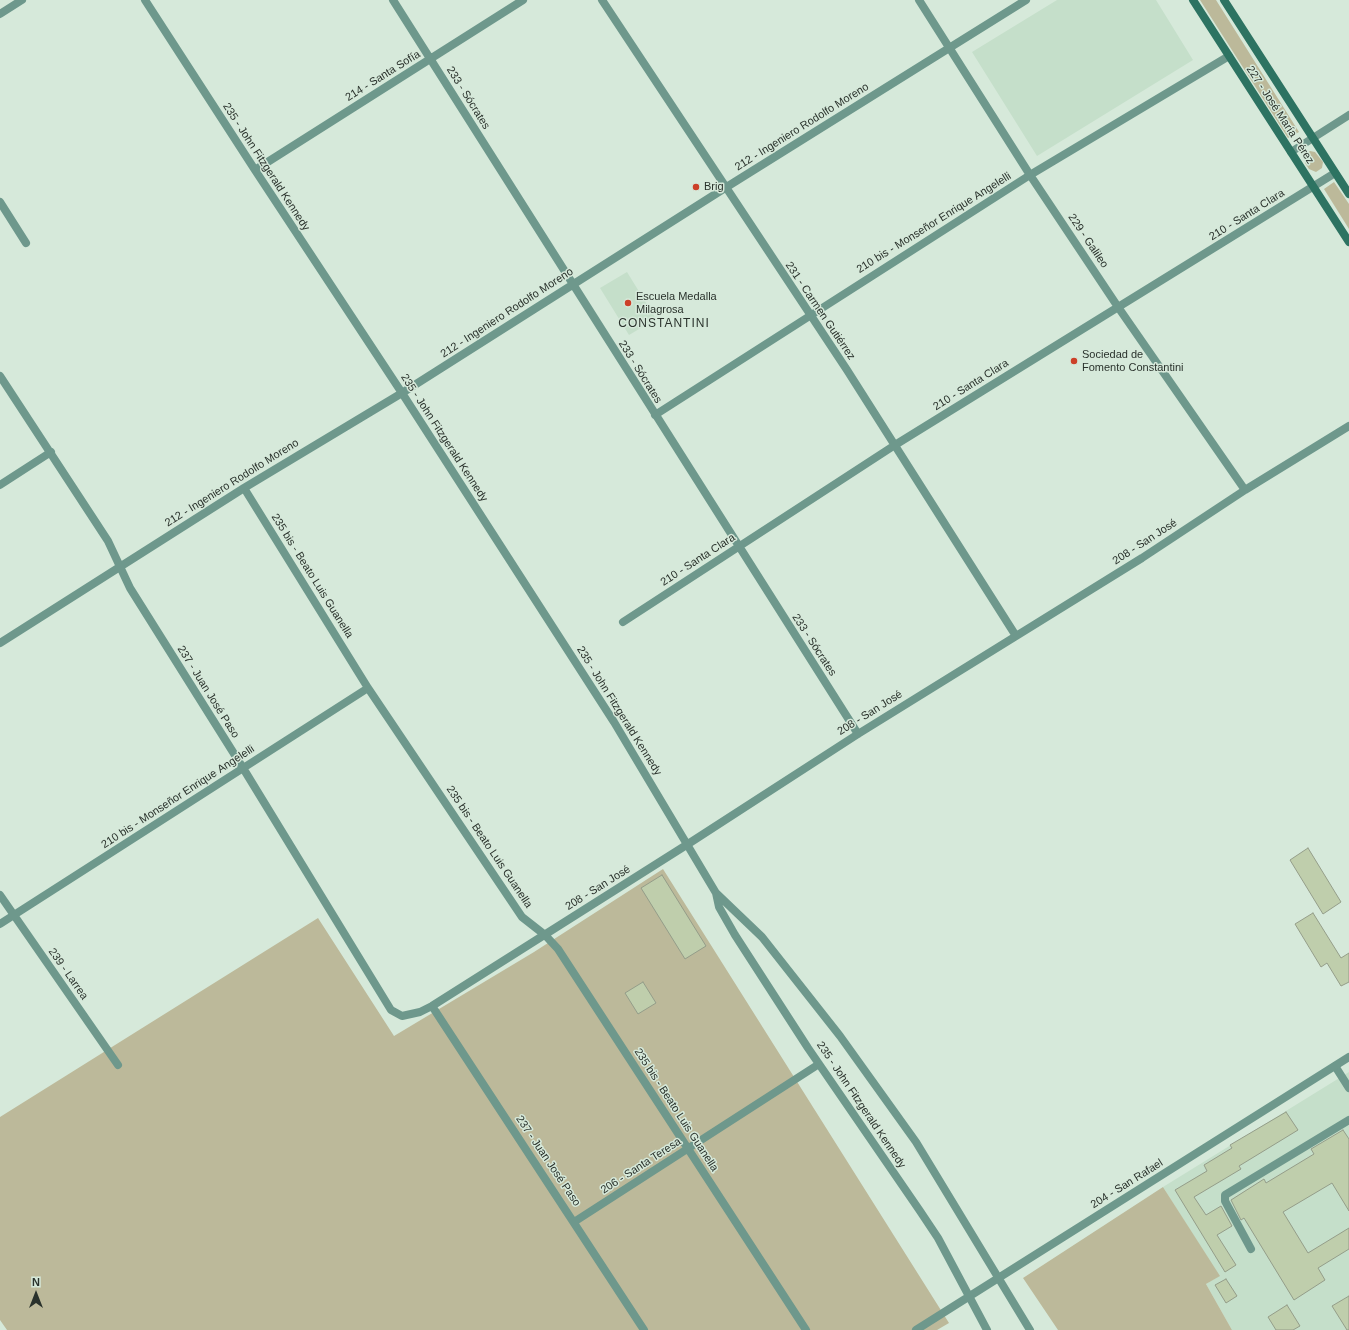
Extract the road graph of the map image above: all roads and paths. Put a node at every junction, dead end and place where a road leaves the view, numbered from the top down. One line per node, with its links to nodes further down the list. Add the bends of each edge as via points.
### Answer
1 (22, 0): 10 (street)
2 (146, 0): 17 (street, 235 - John Fitzgerald Kennedy)
3 (393, 0): 13 (street, 233 - Sócrates)
4 (523, 0): 13 (street, 214 - Santa Sofía)
5 (602, 0): 21 (street, 231 - Carmen Gutiérrez)
6 (919, 0): 11 (street, 229 - Galileo)
7 (1026, 0): 11 (street, 212 - Ingeniero Rodolfo Moreno)
8 (1192, 0): 12 (street, 227 - José María Pérez)
9 (1224, 0): 15 (street, 227 - José María Pérez)
10 (0, 14)
11 (949, 47): 19 (street, 229 - Galileo); 21 (street, 212 - Ingeniero Rodolfo Moreno)
12 (1229, 56): 16 (street, 227 - José María Pérez); 19 (street, 210 bis - Monseñor Enrique Angelelli)
13 (430, 58): 17 (street, 214 - Santa Sofía); 26 (street, 233 - Sócrates)
14 (1349, 115): 15 (street)
15 (1313, 137): 16 (street); 18 (street, 227 - José María Pérez)
16 (1290, 152): 20 (street, 227 - José María Pérez)
17 (254, 170): 30 (street, 235 - John Fitzgerald Kennedy)
18 (1335, 173): 20 (street, 210 - Santa Clara); 22 (street, 227 - José María Pérez)
19 (1030, 175): 27 (street, 229 - Galileo); 28 (street, 210 bis - Monseñor Enrique Angelelli)
20 (1313, 187): 24 (street, 227 - José María Pérez); 27 (street, 210 - Santa Clara)
21 (725, 188): 26 (street, 212 - Ingeniero Rodolfo Moreno); 28 (street, 231 - Carmen Gutiérrez)
22 (1349, 194)
23 (0, 202): 25 (street)
24 (1349, 242)
25 (26, 243)
26 (572, 284): 30 (street, 212 - Ingeniero Rodolfo Moreno); 31 (street, 233 - Sócrates)
27 (1118, 307): 33 (street, 210 - Santa Clara); 37 (street, 229 - Galileo)
28 (810, 315): 31 (street, 210 bis - Monseñor Enrique Angelelli); 33 (street, 231 - Carmen Gutiérrez)
29 (0, 376): 34 (street, 237 - Juan José Paso)
30 (402, 393): 36 (street, 212 - Ingeniero Rodolfo Moreno); 46 (street, 235 - John Fitzgerald Kennedy, via 614,722)
31 (655, 415): 38 (street, 233 - Sócrates)
32 (1349, 426): 37 (street, 208 - San José)
33 (895, 445): 38 (street, 210 - Santa Clara); 41 (street, 231 - Carmen Gutiérrez)
34 (50, 452): 35 (street); 39 (street, 237 - Juan José Paso, via 108,541)
35 (0, 485)
36 (244, 488): 39 (street, 212 - Ingeniero Rodolfo Moreno); 43 (street, 235 bis - Beato Luis Guanella)
37 (1245, 490): 41 (street, 208 - San José)
38 (738, 547): 40 (street, 210 - Santa Clara); 44 (street, 233 - Sócrates)
39 (120, 566): 42 (street, 212 - Ingeniero Rodolfo Moreno); 45 (street, 237 - Juan José Paso, via 130,588)
40 (622, 622)
41 (1016, 636): 44 (street, 208 - San José)
42 (0, 643)
43 (368, 688): 45 (street, 210 bis - Monseñor Enrique Angelelli); 51 (street, 235 bis - Beato Luis Guanella, via 522,917)
44 (858, 734): 46 (street, 208 - San José)
45 (243, 768): 49 (street, 210 bis - Monseñor Enrique Angelelli); 53 (street, 237 - Juan José Paso, via 391,1010)
46 (688, 844): 47 (street, 235 - John Fitzgerald Kennedy); 51 (street, 208 - San José)
47 (716, 893): 55 (street, 235 - John Fitzgerald Kennedy, via 720,907 735,935); 63 (street, 235 - John Fitzgerald Kennedy, via 762,937 840,1036 916,1142)
48 (0, 895): 49 (street, 239 - Larrea)
49 (13, 916): 50 (street, 210 bis - Monseñor Enrique Angelelli); 56 (street, 239 - Larrea)
50 (0, 924)
51 (545, 935): 52 (street, 208 - San José); 60 (street, 235 bis - Beato Luis Guanella, via 558,949)
52 (432, 1006): 53 (street, 208 - San José); 61 (street, 237 - Juan José Paso)
53 (402, 1016)
54 (1349, 1057): 57 (street, 204 - San Rafael)
55 (819, 1064): 60 (street, 206 - Santa Teresa); 64 (street, 235 - John Fitzgerald Kennedy, via 938,1238)
56 (118, 1065)
57 (1335, 1066): 58 (street); 63 (street, 204 - San Rafael)
58 (1349, 1088)
59 (1349, 1120): 62 (street, via 1225,1195 1225,1201)
60 (688, 1149): 61 (street, 206 - Santa Teresa); 66 (street, 235 bis - Beato Luis Guanella)
61 (574, 1222): 65 (street, 237 - Juan José Paso)
62 (1251, 1249)
63 (997, 1278): 64 (street, 204 - San Rafael); 69 (street, 235 - John Fitzgerald Kennedy)
64 (969, 1296): 67 (street, 204 - San Rafael); 68 (street, 235 - John Fitzgerald Kennedy)
65 (644, 1330)
66 (806, 1330)
67 (916, 1330)
68 (987, 1330)
69 (1030, 1330)

